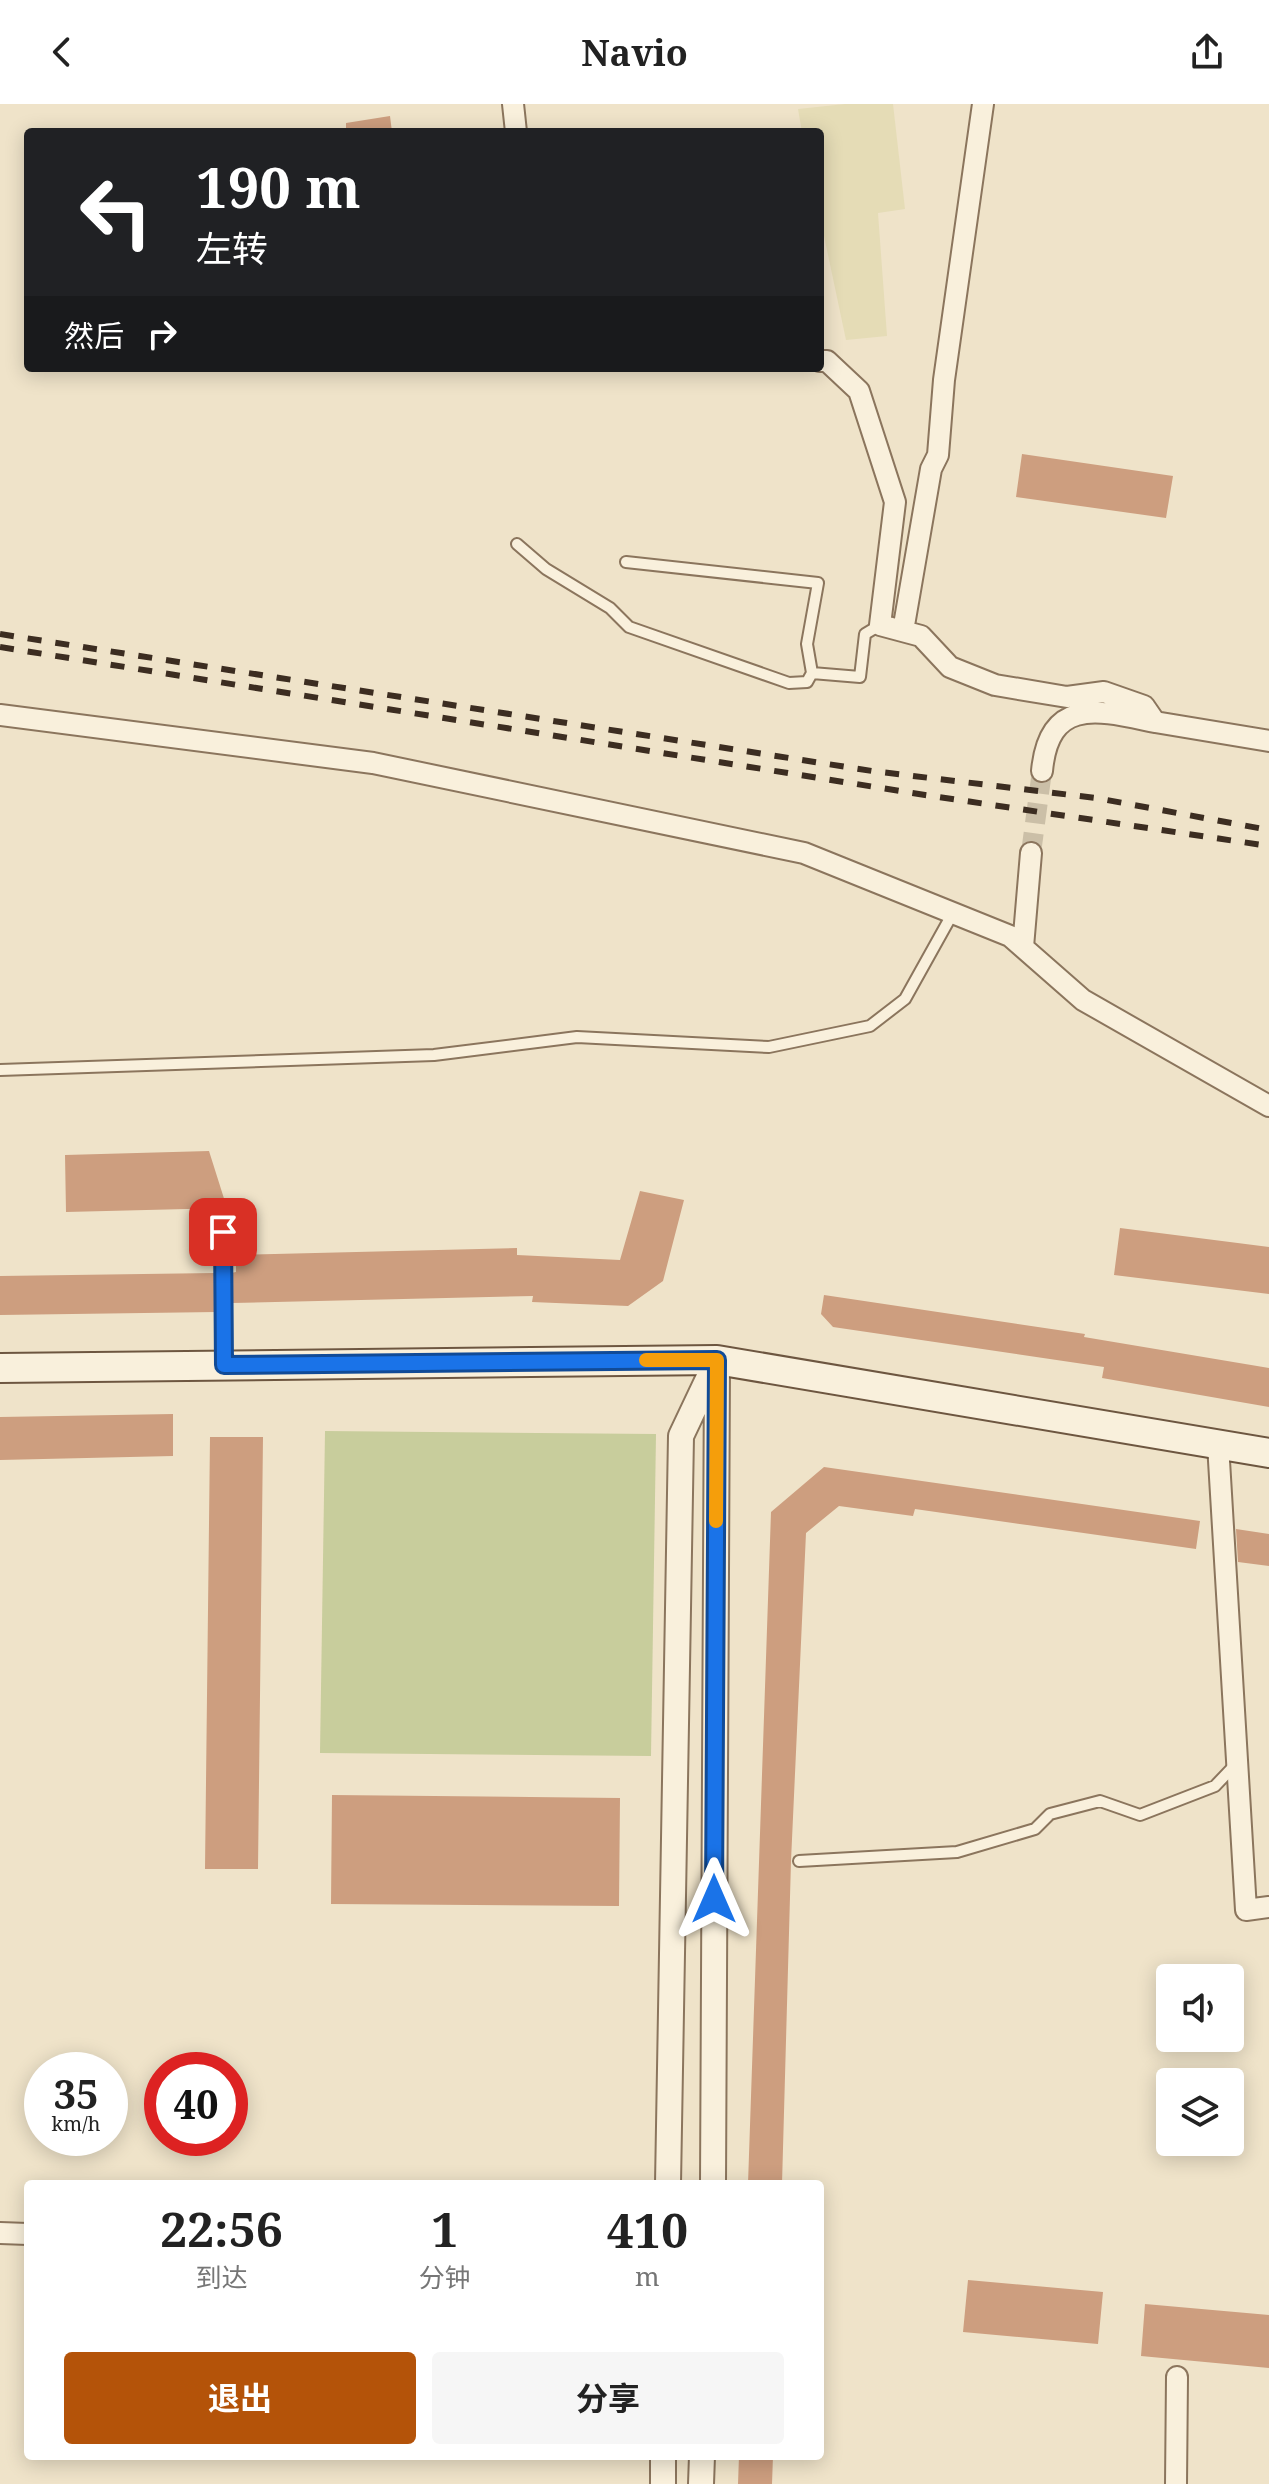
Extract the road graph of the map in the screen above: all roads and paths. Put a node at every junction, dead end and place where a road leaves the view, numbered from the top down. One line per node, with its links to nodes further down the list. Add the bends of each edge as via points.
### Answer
1 (513, 104): 3 (street)
2 (983, 104): 8 (street, via 938,455 931,469)
3 (516, 128)
4 (824, 361): 7 (street, via 859,391 895,502)
5 (517, 544): 9 (lane, via 629,627 789,683 807,682)
6 (626, 562): 9 (lane, via 818,583 807,644)
7 (880, 625): 8 (street); 9 (lane, via 865,634 860,677)
8 (903, 631): 11 (street, via 921,636 950,667 995,685 1067,697 1104,692 1144,706)
9 (812, 673)
10 (0, 715): 15 (street, via 373,763 804,853)
11 (1155, 722): 12 (street); 13 (street, via 1095,710 1078,714 1050,737)
12 (1269, 741)
13 (1042, 771)
14 (1031, 853): 16 (street)
15 (954, 911): 16 (street); 17 (lane, via 905,999 870,1026 769,1047 577,1037 434,1055)
16 (1023, 947): 18 (street, via 1083,1000)
17 (0, 1070)
18 (1269, 1106)
19 (223, 1232): 21 (lane)
20 (717, 1360): 21 (main road); 23 (main road); 28 (street, via 681,1436); 29 (street)
21 (224, 1365): 22 (main road)
22 (0, 1368)
23 (1218, 1444): 24 (main road); 25 (street)
24 (1269, 1453)
25 (1236, 1764): 26 (lane, via 1215,1786 1140,1815 1100,1801 1050,1814 1035,1829 957,1852); 27 (street, via 1246,1910)
26 (799, 1861)
27 (1269, 1907)
28 (668, 2180)
29 (713, 2180)
30 (0, 2233): 31 (street)
31 (24, 2234)
32 (1177, 2377): 37 (street)
33 (663, 2460): 35 (street)
34 (702, 2460): 36 (street)
35 (663, 2484)
36 (701, 2484)
37 (1176, 2484)

